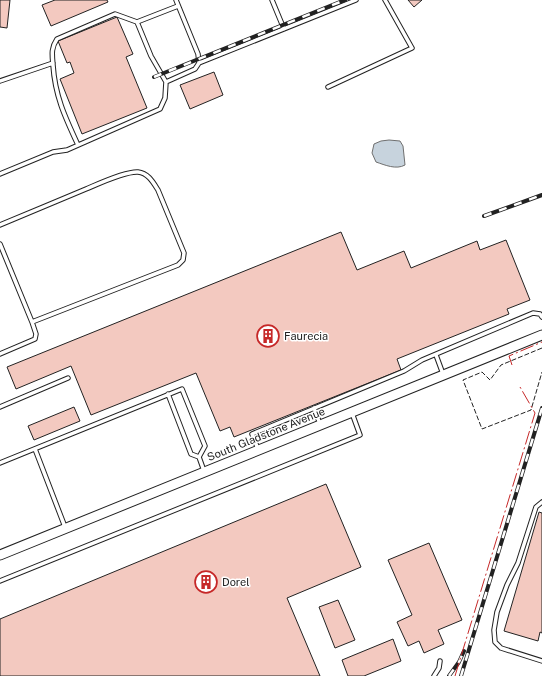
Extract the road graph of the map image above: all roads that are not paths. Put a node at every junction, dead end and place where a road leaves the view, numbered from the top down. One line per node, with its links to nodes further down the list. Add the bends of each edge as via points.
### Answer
1 (176, 0): 5 (lane)
2 (272, 0): 7 (lane)
3 (356, 0): 7 (lane)
4 (385, 0): 12 (lane, via 412,48)
5 (178, 6): 6 (lane); 9 (lane)
6 (137, 22): 8 (lane, via 115,14 63,35 52,46); 11 (lane, via 151,56)
7 (284, 29): 9 (lane)
8 (53, 63): 10 (lane); 13 (lane, via 57,97)
9 (200, 63): 11 (lane, via 194,69)
10 (0, 81)
11 (166, 82): 13 (lane, via 165,98 160,109)
12 (328, 87)
13 (78, 145): 14 (lane, via 53,152)
14 (0, 174)
15 (0, 225): 18 (lane, via 112,179 139,172 146,174 153,181 184,253 183,260 178,264)
16 (0, 244): 18 (lane)
17 (542, 317): 21 (lane, via 540,314 533,314)
18 (32, 322): 20 (lane, via 35,339)
19 (542, 335): 22 (street, South Gladstone Avenue)
20 (0, 354)
21 (436, 355): 22 (lane); 26 (lane, via 422,360 404,372)
22 (444, 375): 27 (street, South Gladstone Avenue)
23 (68, 378): 25 (lane)
24 (168, 394): 29 (lane); 31 (lane, via 191,454); 31 (lane, via 182,389 205,446)
25 (0, 407)
26 (314, 408): 28 (lane); 30 (lane, via 252,434)
27 (351, 412): 28 (street, South Gladstone Avenue); 37 (lane, via 360,435)
28 (320, 425): 30 (street, South Gladstone Avenue)
29 (35, 449): 32 (lane); 35 (lane)
30 (258, 450): 33 (street, South Gladstone Avenue)
31 (199, 457): 33 (lane)
32 (0, 464)
33 (205, 472): 35 (street, South Gladstone Avenue)
34 (542, 502): 39 (lane, via 536,507 518,563 506,585 497,612 494,642 501,648)
35 (66, 528): 36 (street, South Gladstone Avenue)
36 (0, 555)
37 (0, 581)
38 (440, 661): 40 (lane)
39 (542, 661)
40 (434, 676)

